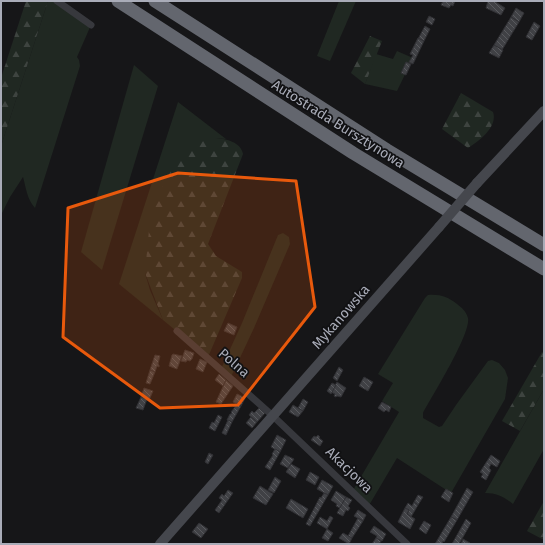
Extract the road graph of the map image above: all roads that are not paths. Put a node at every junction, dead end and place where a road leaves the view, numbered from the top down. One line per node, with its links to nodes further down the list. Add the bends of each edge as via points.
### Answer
1 (57, 1): 4 (street)
2 (118, 1): 7 (highway, Autostrada Bursztynowa, via 340,144)
3 (155, 1): 6 (highway, Autostrada Bursztynowa, via 393,154)
4 (91, 25)
5 (544, 111): 9 (main road, Mykanowska, bridge, via 477,183)
6 (544, 245)
7 (544, 269)
8 (177, 331): 9 (street, Polna)
9 (273, 416): 10 (main road, Mykanowska); 11 (street, Akacjowa)
10 (160, 544)
11 (407, 544)

